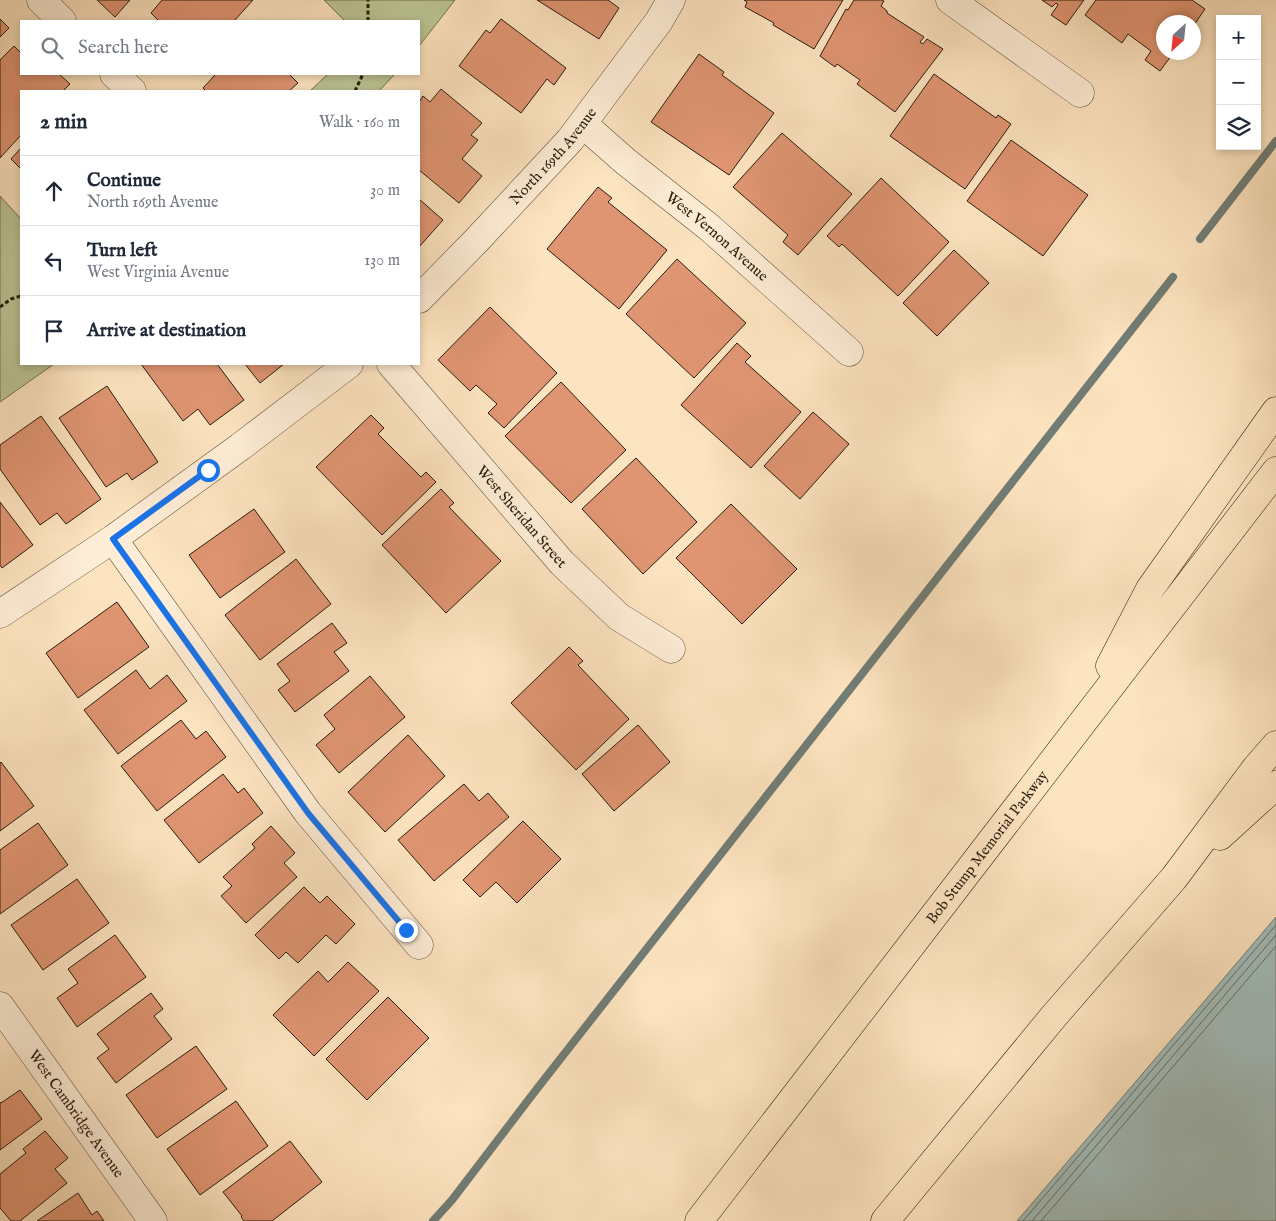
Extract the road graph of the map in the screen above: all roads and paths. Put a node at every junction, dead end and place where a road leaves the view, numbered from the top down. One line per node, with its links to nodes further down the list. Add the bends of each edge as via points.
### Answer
1 (41, 0): 5 (street)
2 (368, 0): 6 (path)
3 (671, 0): 12 (street, North 169th Avenue)
4 (950, 0): 11 (street)
5 (61, 20)
6 (368, 20)
7 (115, 75): 9 (street)
8 (363, 75): 10 (path)
9 (131, 90)
10 (355, 90)
11 (1080, 93)
12 (583, 124): 14 (street, North 169th Avenue); 16 (street, West Vernon Avenue, via 710,228)
13 (20, 296): 15 (path)
14 (420, 298)
15 (0, 307)
16 (849, 352)
17 (347, 365): 21 (street)
18 (392, 365): 23 (street, West Sheridan Street, via 562,562 619,617)
19 (1276, 411): 24 (highway, via 1150,589)
20 (1276, 471): 24 (highway, Bob Stump Memorial Parkway)
21 (113, 539): 22 (street); 28 (street, via 308,813)
22 (0, 614)
23 (671, 649)
24 (1078, 727): 31 (highway, Bob Stump Memorial Parkway)
25 (1276, 745): 27 (highway)
26 (1276, 785): 27 (highway)
27 (1174, 878): 32 (highway, via 1054,1016)
28 (419, 945)
29 (1, 1010): 30 (street, West Cambridge Avenue)
30 (153, 1221)
31 (699, 1221)
32 (885, 1221)

